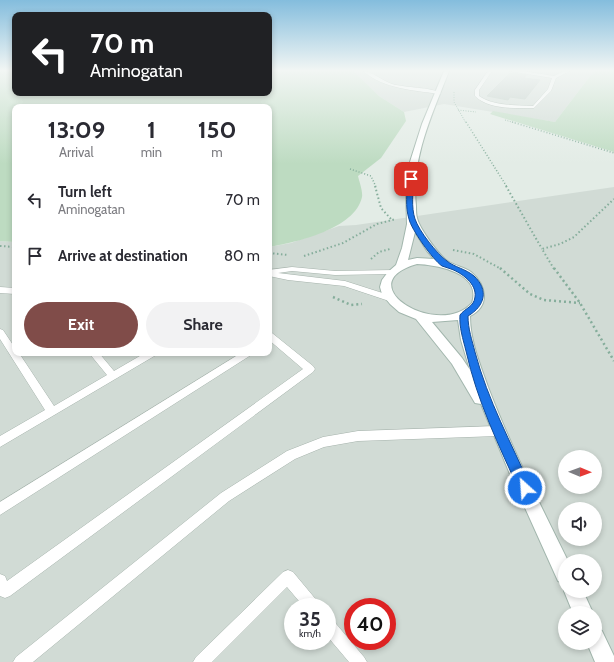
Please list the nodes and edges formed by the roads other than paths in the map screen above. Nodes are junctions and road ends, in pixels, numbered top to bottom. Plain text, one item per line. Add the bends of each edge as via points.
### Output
1 (436, 102) edge
2 (488, 102) edge
3 (539, 102) edge
4 (412, 219) junction
5 (445, 264) junction
6 (401, 266) junction
7 (272, 272) edge
8 (391, 272) junction
9 (272, 274) edge
10 (0, 290) edge
11 (12, 291) edge
12 (392, 299) junction
13 (464, 315) junction
14 (420, 316) junction
15 (0, 332) edge
16 (272, 340) edge
17 (12, 350) edge
18 (16, 356) edge
19 (96, 356) edge
20 (149, 356) edge
21 (243, 356) edge
22 (113, 376) junction
23 (52, 412) junction
24 (495, 424) junction
25 (0, 442) edge
26 (0, 509) edge
27 (558, 559) edge
28 (0, 581) edge
29 (306, 598) edge
30 (336, 635) edge
31 (600, 650) edge
32 (21, 662) edge
33 (200, 662) edge
34 (359, 662) edge
35 (606, 662) edge

1 - 4 street via 414,158 410,186
2 - 3 lane via 534,107
4 - 5 street via 430,249
4 - 6 street
5 - 6 street via 422,261
5 - 13 street via 471,278 479,291 477,304
6 - 8 street
7 - 8 lane via 292,269 335,273
8 - 12 street via 386,282
9 - 12 lane via 346,284
10 - 11 lane
12 - 14 street via 404,309
13 - 14 street via 443,319
13 - 24 street via 474,364
14 - 24 street via 457,361
15 - 17 lane
16 - 28 lane via 310,368 5,591
18 - 23 lane
19 - 22 lane
20 - 22 lane
21 - 26 lane
22 - 23 lane
23 - 25 lane
24 - 27 street
24 - 32 lane via 358,436 323,442 291,455 225,497
29 - 33 lane via 288,577
30 - 34 lane
31 - 35 street

